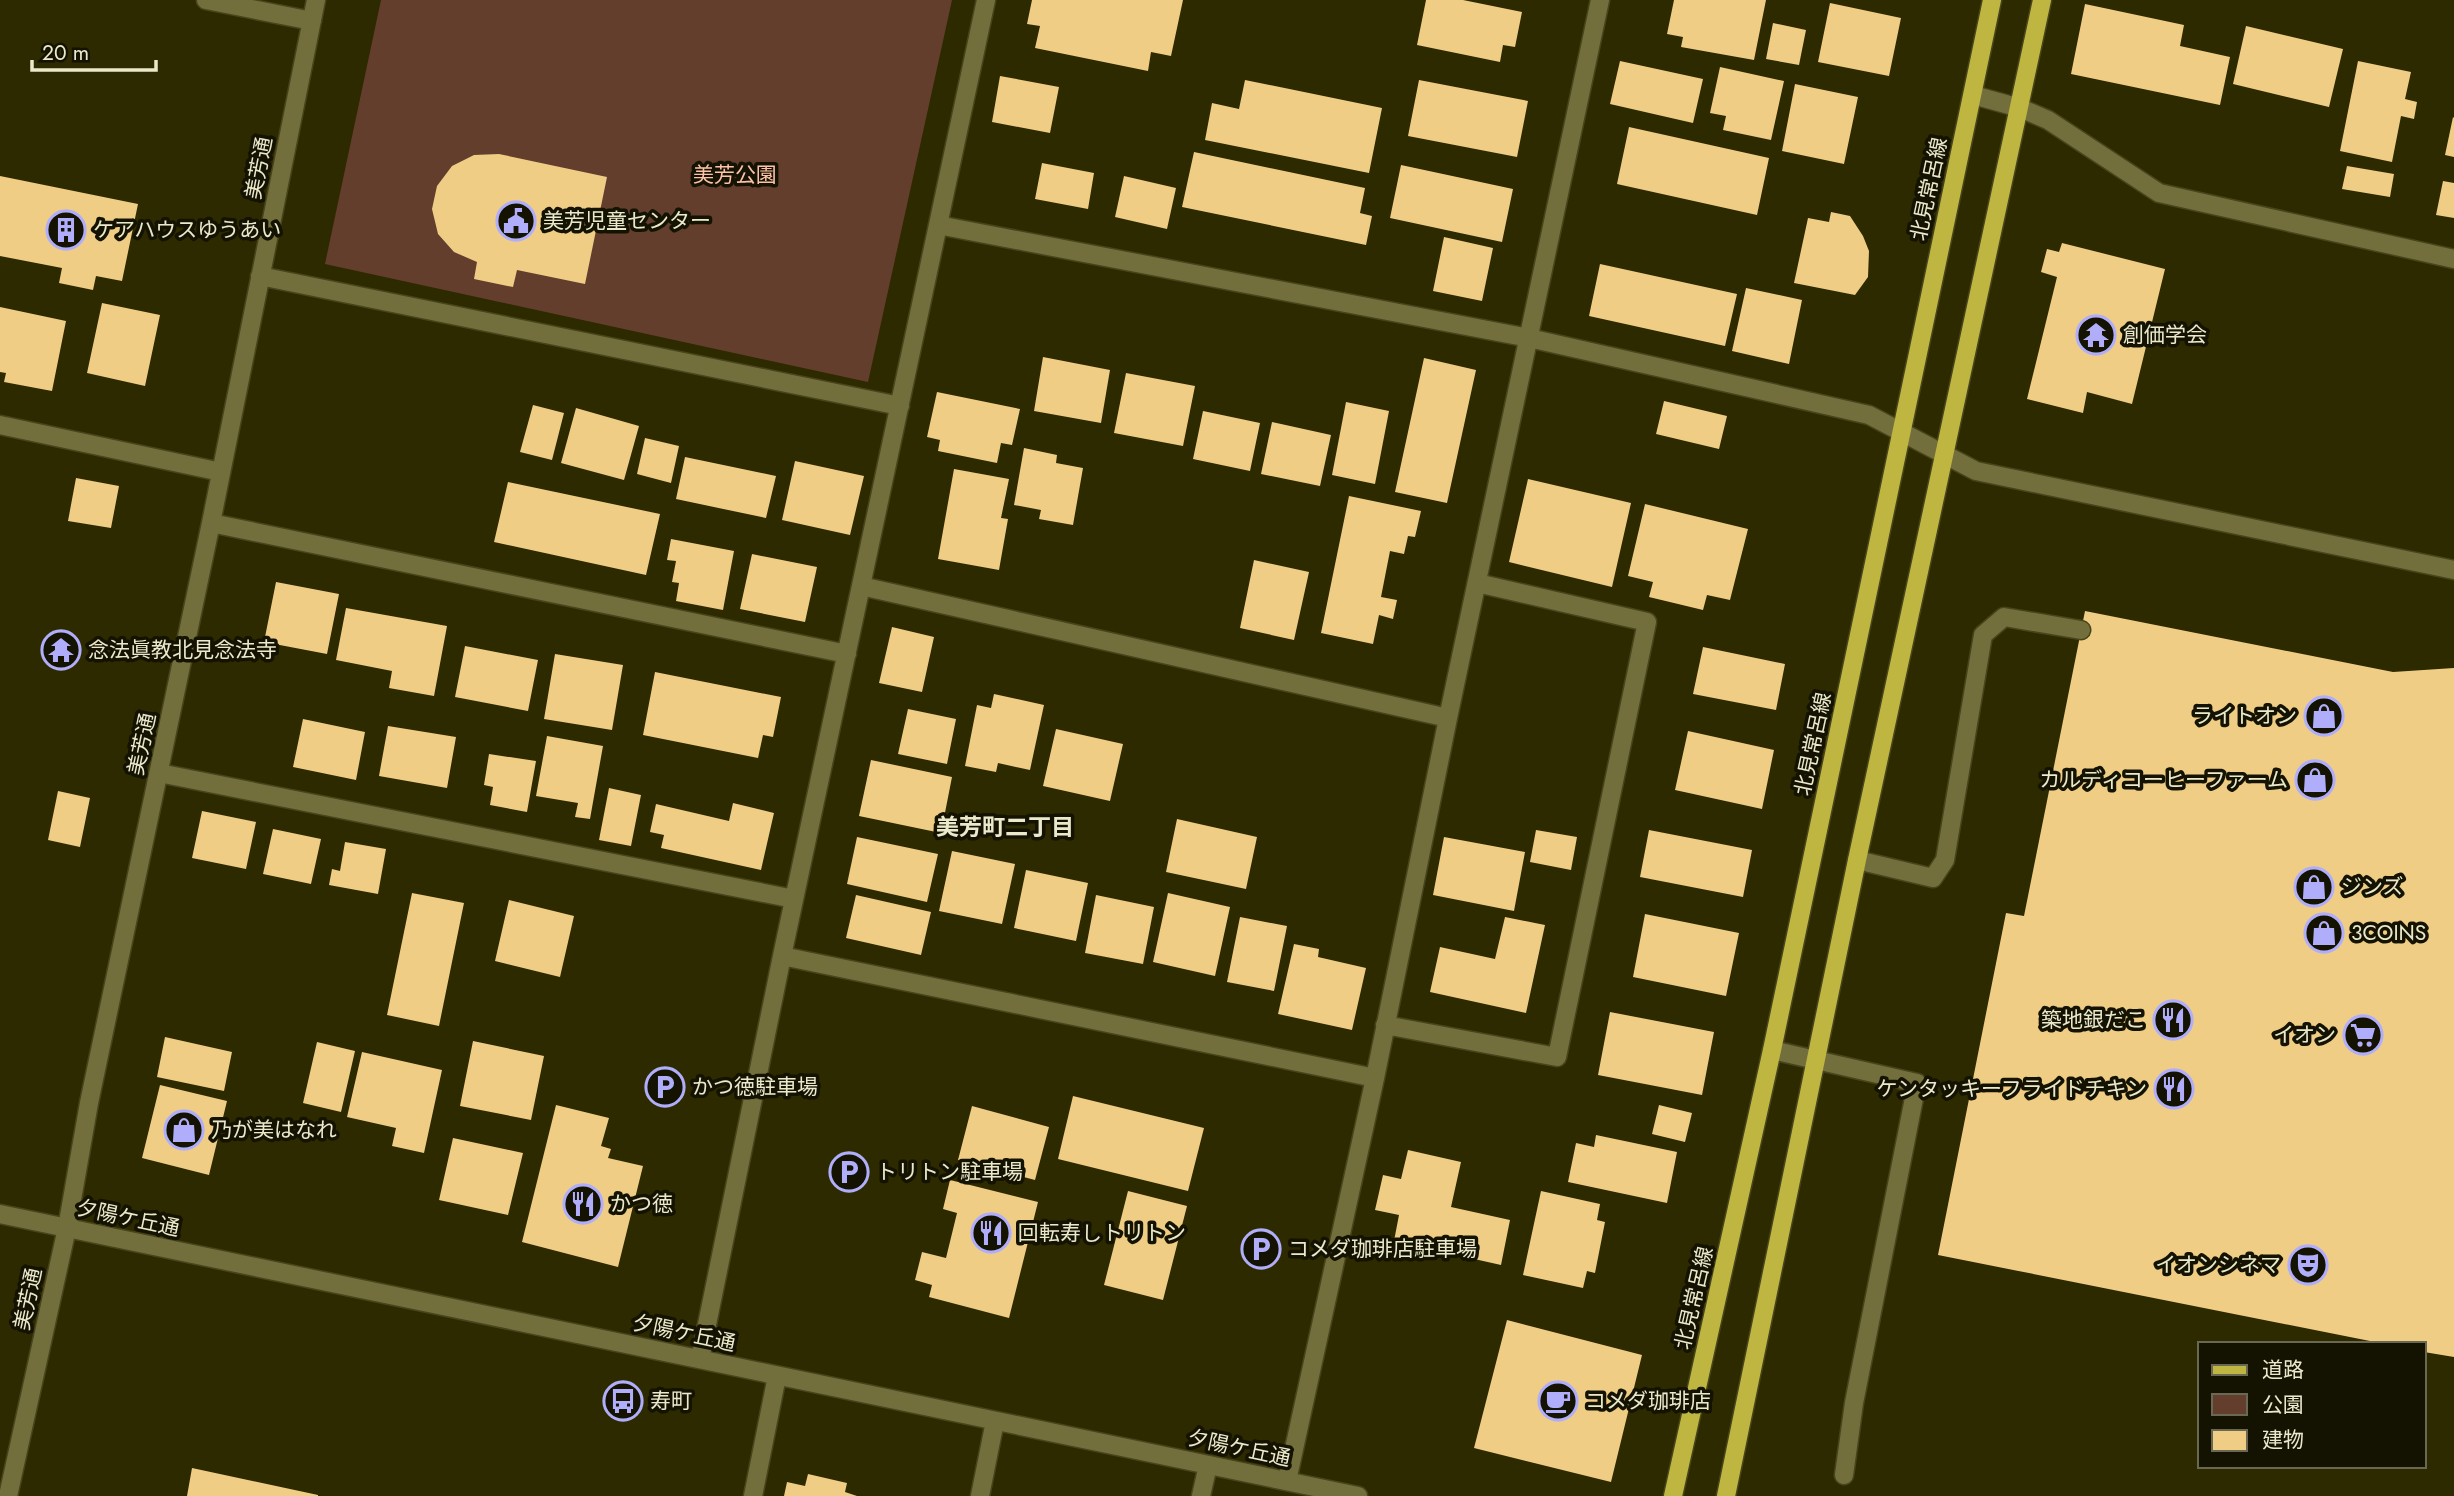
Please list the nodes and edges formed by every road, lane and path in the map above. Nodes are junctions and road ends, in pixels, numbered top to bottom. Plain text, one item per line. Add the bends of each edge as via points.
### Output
1 (206, 0) edge
2 (316, 0) edge
3 (986, 0) edge
4 (1600, 0) edge
5 (1992, 0) edge
6 (2042, 0) edge
7 (312, 22) junction
8 (1973, 95) junction
9 (2020, 108) junction
10 (939, 225) junction
11 (2454, 259) edge
12 (260, 276) junction
13 (1529, 338) junction
14 (900, 406) junction
15 (0, 425) edge
16 (1901, 433) junction
17 (1945, 456) junction
18 (221, 472) junction
19 (211, 523) junction
20 (2454, 570) edge
21 (1477, 583) junction
22 (861, 586) junction
23 (2081, 630) dead end
24 (847, 654) junction
25 (1448, 718) junction
26 (159, 773) junction
27 (1857, 860) junction
28 (794, 900) junction
29 (782, 956) junction
30 (1385, 1025) junction
31 (1772, 1050) junction
32 (1816, 1059) junction
33 (1375, 1079) junction
34 (0, 1214) edge
35 (67, 1228) junction
36 (700, 1359) junction
37 (777, 1377) junction
38 (995, 1421) junction
39 (1208, 1465) junction
40 (1844, 1475) dead end
41 (1287, 1481) junction
42 (8, 1496) edge
43 (753, 1496) edge
44 (980, 1496) edge
45 (1201, 1496) edge
46 (1358, 1496) edge
47 (1673, 1496) edge
48 (1726, 1496) edge

1 - 7 street
2 - 7 street, 美芳通
3 - 10 street
4 - 13 street
5 - 8 main road, 北見常呂線
6 - 9 main road
7 - 12 street, 美芳通
8 - 9 street
8 - 16 main road, 北見常呂線
9 - 11 street via 2048,120 2159,193
9 - 17 main road
10 - 13 street
10 - 14 street
12 - 14 street
12 - 18 street, 美芳通
13 - 16 street via 1868,415
13 - 21 street
14 - 22 street
15 - 18 street
16 - 17 street
16 - 31 main road, 北見常呂線
17 - 20 street via 1976,471
17 - 27 main road
18 - 19 street, 美芳通
19 - 24 street
19 - 26 street, 美芳通
21 - 25 street
21 - 30 street via 1647,622 1557,1057
22 - 24 street
22 - 25 street
23 - 27 street via 2004,617 1983,635 1945,860 1933,878
24 - 28 street
25 - 30 street
26 - 28 street
26 - 35 street, 美芳通
27 - 32 main road
28 - 29 street
29 - 33 street
29 - 36 street
30 - 33 street
31 - 32 street
31 - 47 main road, 北見常呂線
32 - 40 street via 1917,1083
32 - 48 main road
33 - 41 street
34 - 35 street, 夕陽ケ丘通
35 - 36 street, 夕陽ケ丘通
35 - 42 street, 美芳通
36 - 37 street, 夕陽ケ丘通
37 - 38 street, 夕陽ケ丘通
37 - 43 street
38 - 39 street, 夕陽ケ丘通
38 - 44 street
39 - 41 street, 夕陽ケ丘通
39 - 45 street
41 - 46 street, 夕陽ケ丘通

